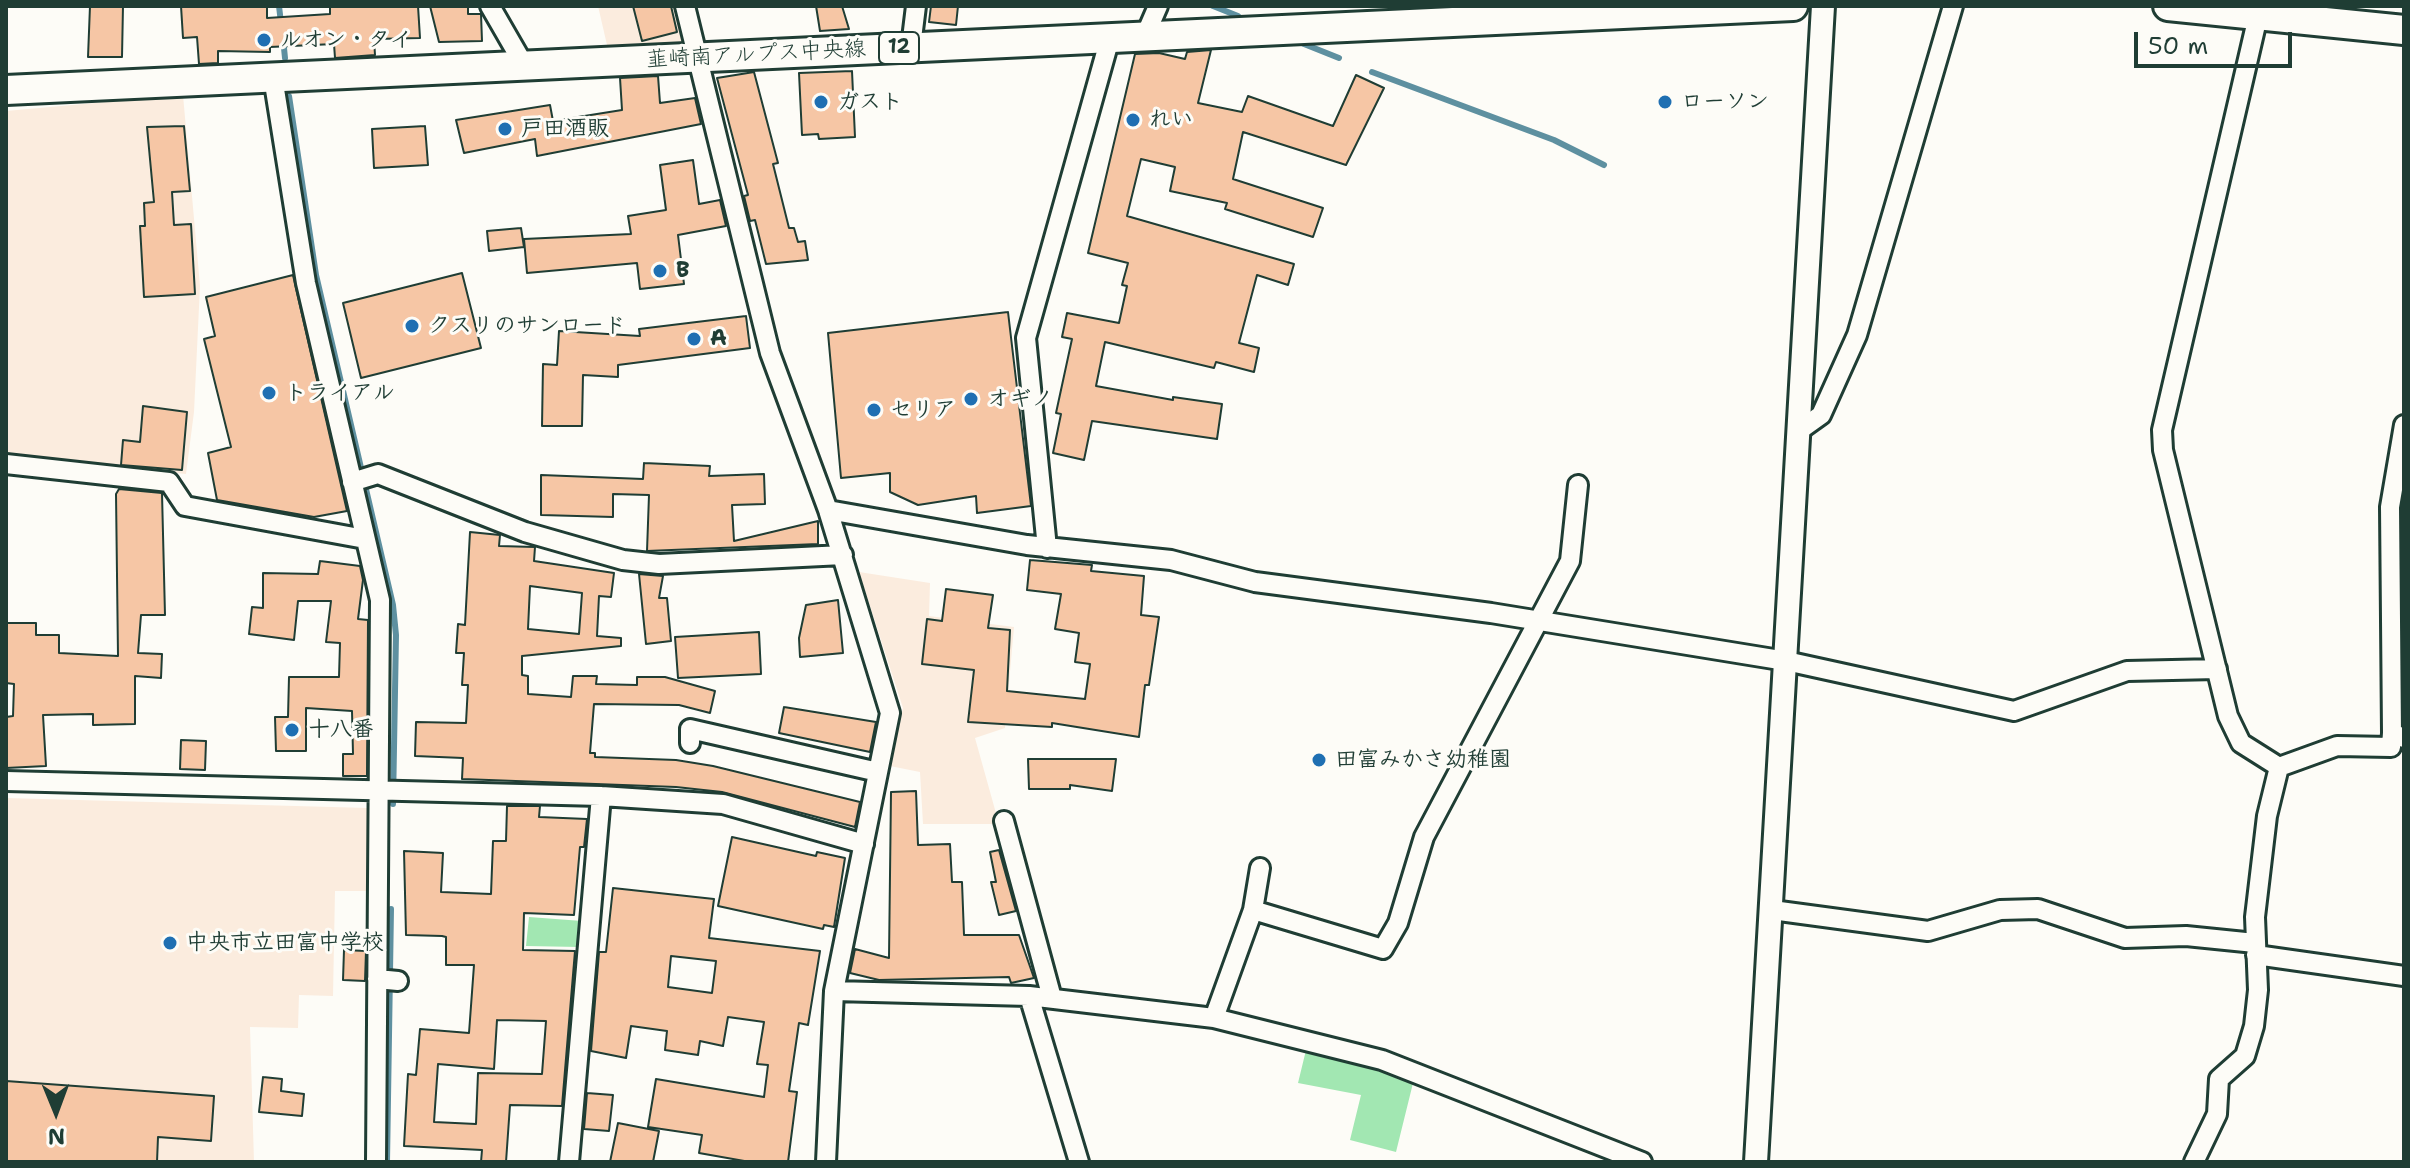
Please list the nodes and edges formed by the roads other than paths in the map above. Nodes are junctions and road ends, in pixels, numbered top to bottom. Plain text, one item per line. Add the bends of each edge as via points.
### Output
1 (490, 6) edge
2 (685, 6) edge
3 (916, 6) edge
4 (1158, 6) edge
5 (1793, 6) edge
6 (1823, 6) edge
7 (1953, 6) edge
8 (2168, 6) edge
9 (1661, 9) edge
10 (2259, 11) edge
11 (1411, 15) edge
12 (2404, 30) edge
13 (1145, 36) junction
14 (1110, 38) junction
15 (911, 47) junction
16 (698, 59) junction
17 (524, 65) junction
18 (273, 77) junction
19 (6, 90) edge
20 (2404, 425) edge
21 (1800, 430) junction
22 (6, 464) edge
23 (353, 482) junction
24 (1578, 485) dead end
25 (828, 510) junction
26 (365, 539) junction
27 (1047, 548) junction
28 (843, 555) junction
29 (1538, 621) junction
30 (1786, 661) junction
31 (2217, 669) junction
32 (2398, 736) edge
33 (690, 743) dead end
34 (2279, 767) junction
35 (878, 772) junction
36 (6, 781) edge
37 (388, 791) junction
38 (601, 796) junction
39 (1004, 821) dead end
40 (864, 844) junction
41 (1260, 868) dead end
42 (1253, 910) junction
43 (1772, 910) junction
44 (2255, 949) junction
45 (2404, 976) edge
46 (834, 991) junction
47 (1029, 996) junction
48 (1052, 998) junction
49 (1214, 1018) junction
50 (376, 1162) edge
51 (569, 1162) edge
52 (826, 1162) edge
53 (1079, 1162) edge
54 (1642, 1162) edge
55 (1756, 1162) edge
56 (2194, 1162) edge

1 - 17 street
2 - 16 street
3 - 15 street
4 - 13 street
5 - 9 main road, 韮崎南アルプス中央線 / 12
6 - 21 street
7 - 21 street via 1857,335 1821,415
8 - 10 main road
9 - 11 main road, 韮崎南アルプス中央線 / 12
10 - 12 main road
10 - 31 street via 2162,430
11 - 13 main road, 韮崎南アルプス中央線 / 12
13 - 14 main road, 韮崎南アルプス中央線 / 12
14 - 15 main road, 韮崎南アルプス中央線 / 12
14 - 27 street via 1026,338
15 - 16 main road, 韮崎南アルプス中央線 / 12
16 - 17 main road, 韮崎南アルプス中央線 / 12
16 - 25 street via 770,353
17 - 18 main road, 韮崎南アルプス中央線 / 12
18 - 19 main road, 韮崎南アルプス中央線 / 12
18 - 23 street via 306,283
20 - 32 street via 2390,507
21 - 30 street
22 - 26 street via 169,482 185,506
23 - 26 street
23 - 28 street via 378,474 525,532 623,560 659,564
24 - 29 street via 1570,561
25 - 27 street
25 - 28 street
26 - 37 street via 380,600
27 - 29 street via 1171,560 1255,582
28 - 35 street via 890,713
29 - 30 street
29 - 42 street via 1424,837 1398,923 1383,949
30 - 31 street via 2014,711 2127,671
30 - 43 street
31 - 34 street via 2228,716 2241,743
32 - 34 street via 2391,747 2337,746
33 - 35 street via 690,729
34 - 44 street via 2267,816
35 - 40 street
36 - 37 street
37 - 38 street
37 - 50 street via 386,980
38 - 40 street via 723,804
38 - 51 street
39 - 48 street
40 - 46 street
41 - 42 street
42 - 49 street
43 - 44 street via 1928,931 2000,910 2038,909 2125,938 2186,936
43 - 55 street
44 - 45 street
44 - 56 street via 2254,1026 2245,1056 2219,1079 2217,1114
46 - 47 street
46 - 52 street
47 - 48 street
47 - 53 street
48 - 49 street
49 - 54 street via 1382,1060

